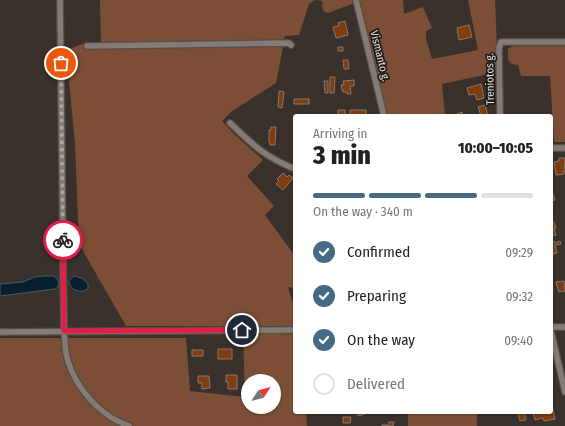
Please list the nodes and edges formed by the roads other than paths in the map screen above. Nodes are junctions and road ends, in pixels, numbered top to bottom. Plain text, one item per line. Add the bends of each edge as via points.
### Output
1 (60, 0) edge
2 (356, 0) edge
3 (565, 42) edge
4 (291, 45) dead end
5 (87, 46) dead end
6 (384, 114) edge
7 (500, 114) edge
8 (230, 123) dead end
9 (553, 148) edge
10 (565, 148) edge
11 (293, 168) edge
12 (553, 327) edge
13 (565, 327) edge
14 (293, 330) edge
15 (64, 331) junction
16 (0, 332) edge
17 (553, 340) edge
18 (565, 392) edge
19 (129, 426) edge

1 - 15 street
2 - 6 street, Vismanto g.
3 - 7 street, Treniotos g. via 501,42
4 - 5 street via 289,43
8 - 11 street via 256,148
9 - 10 street
12 - 13 street
14 - 15 street
15 - 16 street
15 - 19 street via 66,354 80,387 112,418
17 - 18 street

